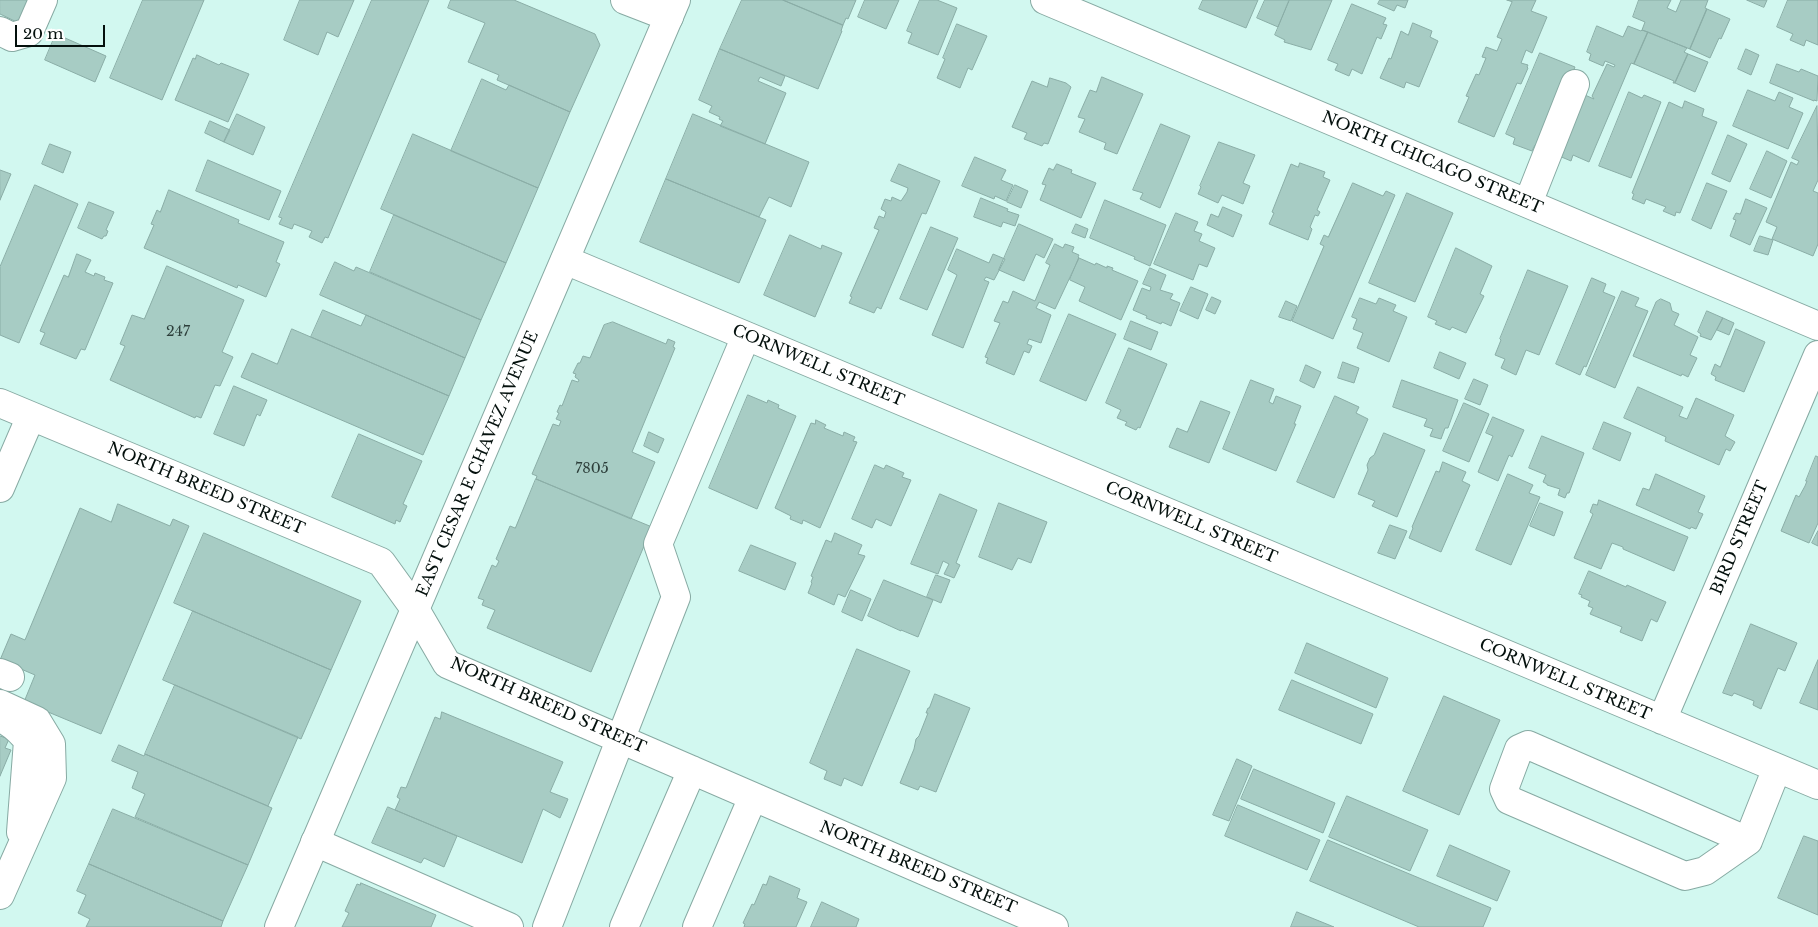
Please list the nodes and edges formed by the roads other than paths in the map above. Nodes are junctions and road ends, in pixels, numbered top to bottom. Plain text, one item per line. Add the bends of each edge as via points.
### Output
1 (42, 0) edge
2 (625, 0) edge
3 (1045, 0) edge
4 (672, 9) edge
5 (0, 31) edge
6 (1575, 84) dead end
7 (1528, 203) junction
8 (565, 260) junction
9 (1818, 326) edge
10 (746, 336) junction
11 (1818, 355) edge
12 (0, 403) edge
13 (31, 416) junction
14 (0, 488) edge
15 (415, 609) junction
16 (0, 704) edge
17 (0, 718) edge
18 (1662, 720) junction
19 (620, 739) junction
20 (1777, 768) junction
21 (692, 770) junction
22 (1818, 785) edge
23 (753, 797) junction
24 (1748, 841) junction
25 (315, 842) junction
26 (20, 851) junction
27 (0, 895) edge
28 (279, 927) edge
29 (509, 927) edge
30 (547, 927) edge
31 (624, 927) edge
32 (696, 927) edge
33 (1054, 927) edge

1 - 5 street via 29,32 12,36
2 - 4 street
3 - 7 street, NORTH CHICAGO STREET
4 - 8 street, EAST CESAR E CHAVEZ AVENUE
6 - 7 street
7 - 9 street, NORTH CHICAGO STREET
8 - 10 street, CORNWELL STREET
8 - 15 street, EAST CESAR E CHAVEZ AVENUE
10 - 18 street, CORNWELL STREET
10 - 19 street via 658,544 676,597
11 - 18 street, BIRD STREET
12 - 13 street, NORTH BREED STREET
13 - 14 street
13 - 15 street, NORTH BREED STREET via 381,562
15 - 19 street, NORTH BREED STREET via 447,664
15 - 25 street, EAST CESAR E CHAVEZ AVENUE
16 - 26 street via 37,721 51,744 52,778
17 - 26 street via 20,730 28,741
18 - 20 street, CORNWELL STREET
19 - 21 street, NORTH BREED STREET
19 - 30 street
20 - 22 street, CORNWELL STREET
20 - 24 street
21 - 23 street, NORTH BREED STREET
21 - 31 street
23 - 32 street
23 - 33 street, NORTH BREED STREET
24 - 24 street via 1528,745 1519,750 1504,789 1509,800 1685,876 1705,871
25 - 28 street, EAST CESAR E CHAVEZ AVENUE
25 - 29 street
26 - 27 street

